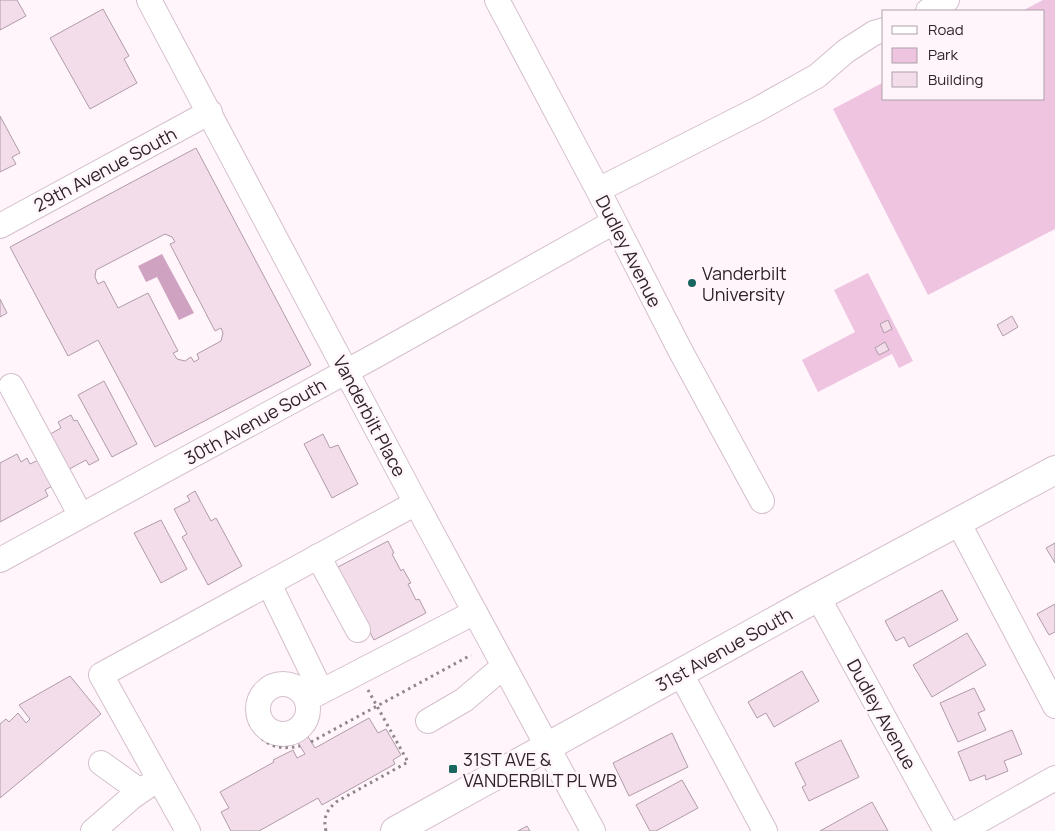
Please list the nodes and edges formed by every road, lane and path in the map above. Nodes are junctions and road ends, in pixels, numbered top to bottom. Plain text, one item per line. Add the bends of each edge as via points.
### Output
1 (150, 0) edge
2 (497, 0) edge
3 (948, 0) edge
4 (930, 10) edge
5 (882, 31) edge
6 (210, 112) junction
7 (598, 190) junction
8 (614, 222) junction
9 (0, 226) edge
10 (347, 372) junction
11 (11, 386) dead end
12 (1055, 470) edge
13 (762, 501) dead end
14 (416, 503) junction
15 (81, 516) junction
16 (958, 522) junction
17 (1, 556) edge
18 (318, 556) junction
19 (268, 584) junction
20 (818, 598) junction
21 (475, 612) junction
22 (358, 630) dead end
23 (471, 655) dead end
24 (504, 666) junction
25 (358, 672) junction
26 (681, 674) junction
27 (314, 695) junction
28 (377, 706) junction
29 (1055, 706) edge
30 (255, 721) junction
31 (428, 721) dead end
32 (311, 742) dead end
33 (300, 746) dead end
34 (547, 746) junction
35 (101, 763) dead end
36 (1055, 778) edge
37 (149, 785) junction
38 (93, 831) edge
39 (188, 831) edge
40 (326, 831) edge
41 (395, 831) edge
42 (593, 831) edge
43 (765, 831) edge
44 (946, 831) edge
45 (961, 831) edge

1 - 6 street, Vanderbilt Place
2 - 7 street, Dudley Avenue
3 - 4 street
5 - 7 street via 846,52 817,76
6 - 9 street, 29th Avenue South
6 - 10 street, Vanderbilt Place
7 - 8 street, Dudley Avenue
8 - 10 street, 30th Avenue South
8 - 13 street, Dudley Avenue
10 - 14 street, Vanderbilt Place
10 - 15 street, 30th Avenue South
11 - 15 street
12 - 16 main road, 31st Avenue South
14 - 18 street
14 - 21 street, Vanderbilt Place
15 - 17 street, 30th Avenue South
16 - 20 main road, 31st Avenue South
16 - 29 street
18 - 19 street
18 - 22 street
19 - 27 street
19 - 37 street via 101,675
20 - 26 main road, 31st Avenue South
20 - 44 street, Dudley Avenue
21 - 24 street, Vanderbilt Place
21 - 25 street
23 - 28 path
24 - 31 street via 464,700
24 - 34 street, Vanderbilt Place
25 - 27 street
25 - 28 path
26 - 34 main road, 31st Avenue South
26 - 43 street
27 - 30 street via 304,694 295,686 274,685 260,699
27 - 30 street via 302,727 292,733 275,733
28 - 32 path
28 - 40 path via 408,762 336,802 325,816
30 - 33 path via 257,735 268,744 284,748
34 - 41 main road, 31st Avenue South
34 - 42 street, Vanderbilt Place
35 - 37 street
36 - 45 street
37 - 38 street
37 - 39 street

